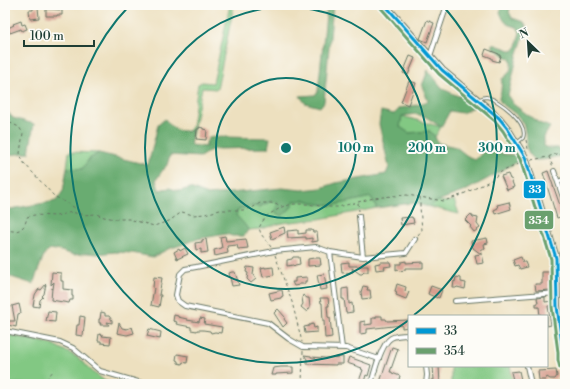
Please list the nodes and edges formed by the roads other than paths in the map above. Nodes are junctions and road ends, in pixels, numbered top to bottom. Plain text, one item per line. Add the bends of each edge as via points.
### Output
1 (385, 5) edge
2 (447, 5) edge
3 (429, 56) junction
4 (478, 100) junction
5 (516, 143) junction
6 (554, 171) road end
7 (565, 179) edge
8 (558, 182) junction
9 (565, 203) edge
10 (360, 216) road end
11 (415, 239) road end
12 (330, 252) junction
13 (363, 257) junction
14 (557, 293) junction
15 (455, 301) dead end
16 (5, 331) edge
17 (408, 335) edge
18 (564, 346) edge
19 (342, 348) junction
20 (564, 358) edge
21 (379, 359) junction
22 (426, 367) edge
23 (527, 367) edge
24 (565, 367) edge
25 (145, 384) edge
26 (371, 384) edge
27 (426, 384) edge
28 (530, 384) edge

1 - 3 main road
2 - 3 street
3 - 4 main road
4 - 5 main road via 507,128
4 - 5 lane via 485,97 511,111 524,132 523,138
5 - 14 main road via 527,161 555,253
6 - 8 street
7 - 8 street
8 - 9 street
10 - 13 street
11 - 13 street via 406,253
12 - 13 street
12 - 19 street
12 - 19 street via 316,247 274,251 185,269 180,274 176,295 178,301 185,306 268,323 303,348
14 - 15 street
14 - 18 main road
16 - 25 street via 60,342 73,348 100,371
17 - 21 street via 389,339
18 - 20 main road
19 - 21 street
20 - 24 main road
21 - 26 street
22 - 27 street
23 - 28 street

